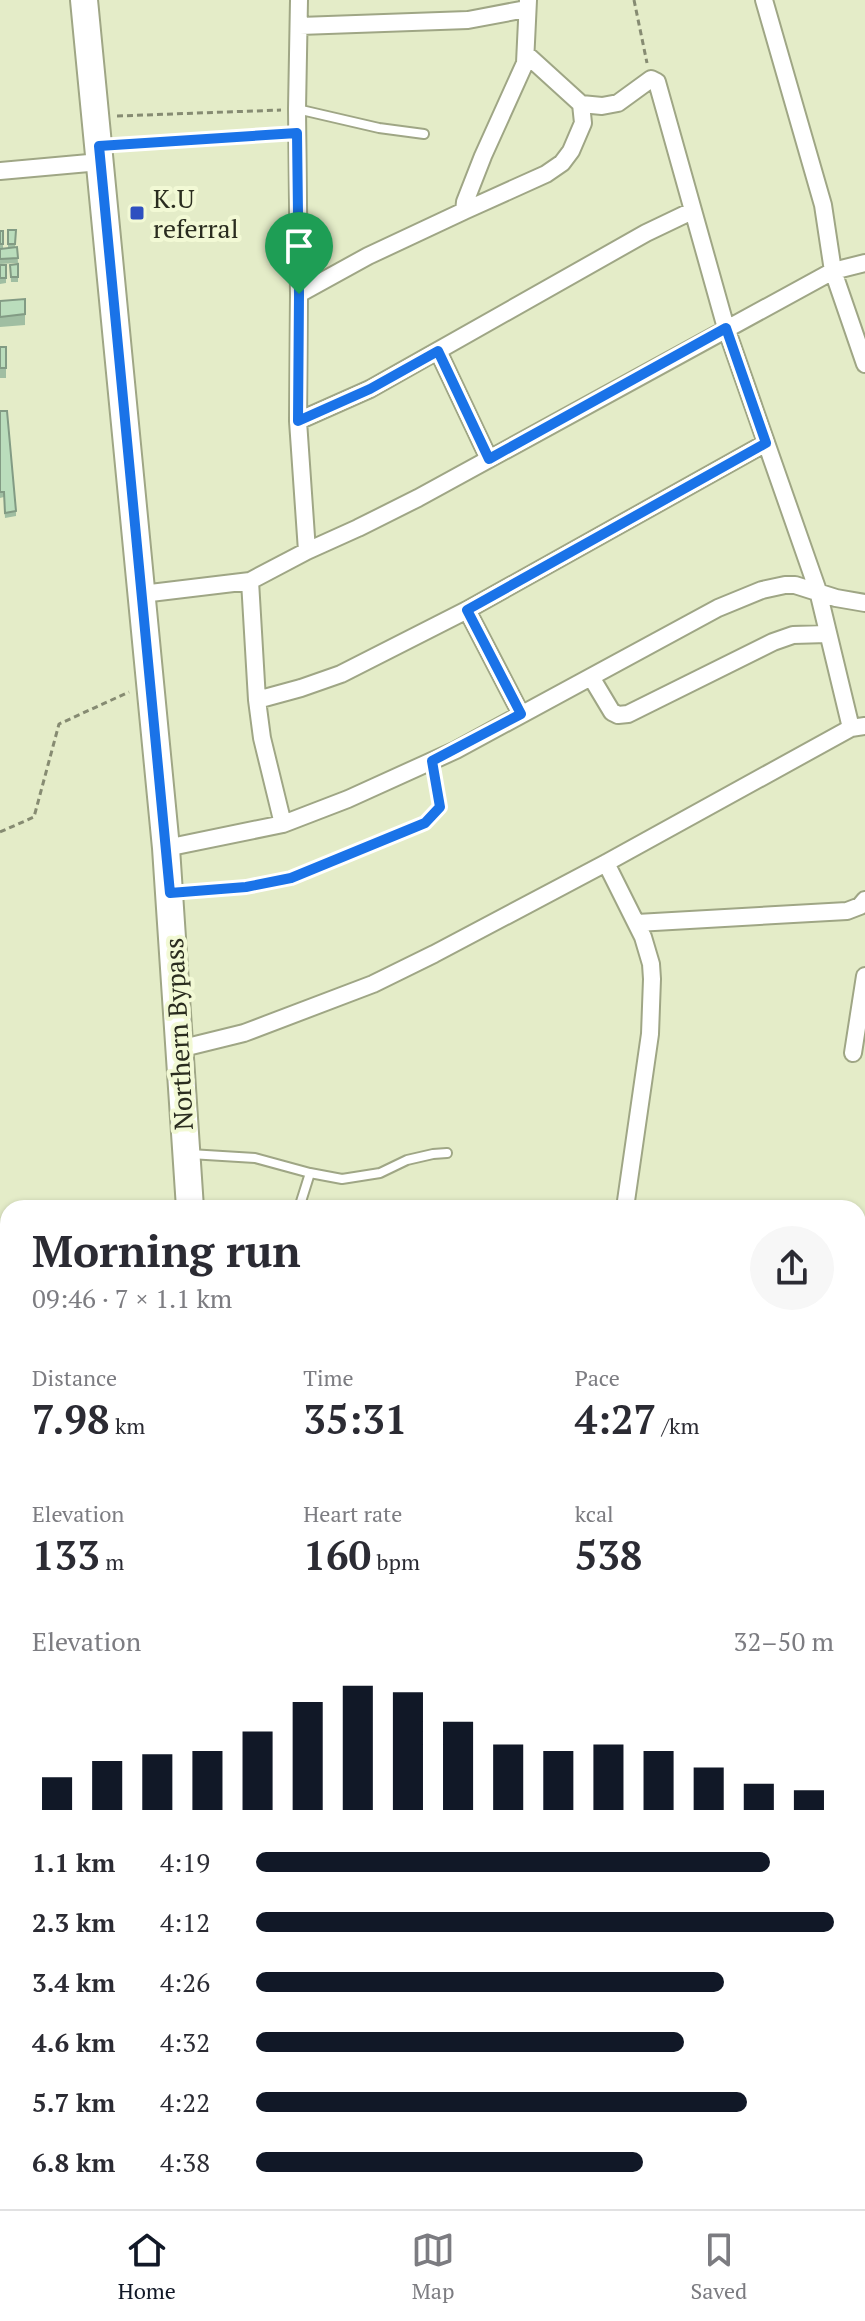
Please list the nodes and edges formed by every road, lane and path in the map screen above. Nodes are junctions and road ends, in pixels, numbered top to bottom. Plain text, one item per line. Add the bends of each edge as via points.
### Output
1 (84, 0) edge
2 (299, 0) edge
3 (634, 0) edge
4 (764, 0) edge
5 (527, 5) edge
6 (300, 26) junction
7 (526, 54) junction
8 (651, 79) junction
9 (581, 104) junction
10 (297, 109) junction
11 (97, 117) junction
12 (297, 133) junction
13 (424, 134) dead end
14 (99, 154) junction
15 (0, 171) edge
16 (464, 211) junction
17 (692, 211) junction
18 (865, 263) edge
19 (833, 271) junction
20 (299, 294) junction
21 (726, 328) junction
22 (438, 351) junction
23 (865, 364) edge
24 (298, 421) junction
25 (766, 443) junction
26 (489, 459) junction
27 (307, 551) junction
28 (250, 581) junction
29 (818, 591) junction
30 (142, 594) junction
31 (865, 603) edge
32 (467, 610) junction
33 (827, 634) junction
34 (591, 677) junction
35 (150, 682) junction
36 (257, 700) junction
37 (521, 714) junction
38 (858, 727) edge
39 (432, 761) junction
40 (283, 824) junction
41 (0, 832) edge
42 (166, 848) junction
43 (606, 863) junction
44 (170, 893) junction
45 (865, 900) edge
46 (637, 923) junction
47 (865, 976) edge
48 (179, 1049) junction
49 (853, 1053) dead end
50 (447, 1153) dead end
51 (185, 1154) junction
52 (310, 1173) junction
53 (189, 1200) edge
54 (302, 1200) edge
55 (626, 1200) edge

1 - 11 main road, Northern Bypass
2 - 6 street
3 - 8 path
4 - 19 street via 823,205
5 - 6 street via 468,20
5 - 7 street
6 - 10 street
7 - 9 street
7 - 16 street
8 - 9 street via 618,103
8 - 17 street via 657,82
9 - 16 street via 583,123 562,163
10 - 11 path
10 - 12 street
10 - 13 lane
11 - 14 main road, Northern Bypass
12 - 14 lane
12 - 20 street
14 - 15 street
14 - 30 main road, Northern Bypass
16 - 20 street
17 - 21 street
17 - 22 street
18 - 19 street
19 - 21 street
19 - 23 street
20 - 24 street
21 - 25 street
21 - 26 street
22 - 24 street
22 - 26 street
24 - 27 street
25 - 29 street
25 - 32 street
26 - 27 street
27 - 28 street
28 - 30 street
28 - 36 street
29 - 31 street
29 - 33 street
29 - 34 street via 795,585 762,590
30 - 35 main road, Northern Bypass
32 - 36 street via 341,674
32 - 37 street
33 - 34 street via 773,642 628,714 612,712
33 - 38 street
34 - 37 street
35 - 41 path via 59,724 34,817
35 - 42 main road, Northern Bypass
36 - 40 street
37 - 39 street
38 - 43 street
39 - 40 street
39 - 44 lane via 440,807 425,823 291,878
40 - 42 street
42 - 44 main road, Northern Bypass
43 - 46 street
43 - 48 street via 373,984 244,1033
44 - 48 main road, Northern Bypass
45 - 46 street via 847,911
46 - 55 street via 651,964 650,1034
47 - 49 street
48 - 51 main road, Northern Bypass
50 - 52 lane via 342,1179
51 - 52 lane via 255,1158
51 - 53 main road, Northern Bypass
52 - 54 lane

